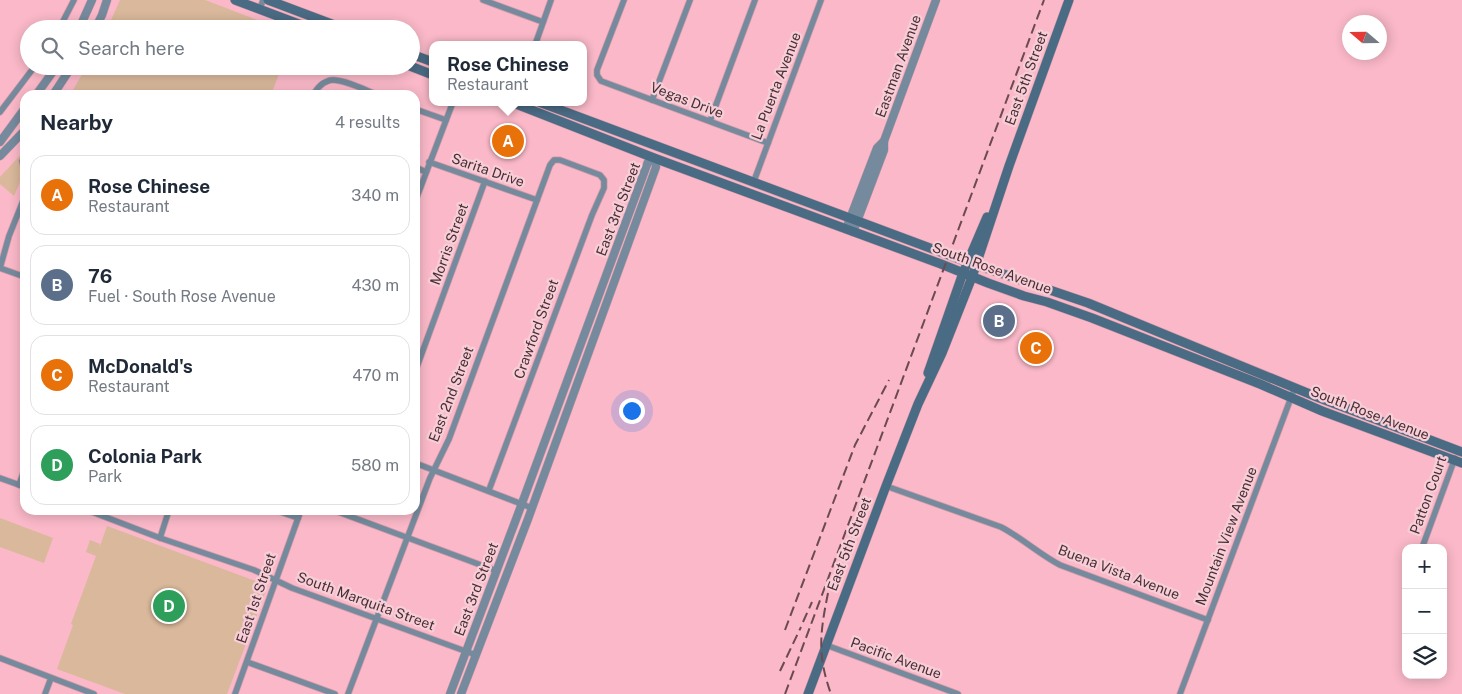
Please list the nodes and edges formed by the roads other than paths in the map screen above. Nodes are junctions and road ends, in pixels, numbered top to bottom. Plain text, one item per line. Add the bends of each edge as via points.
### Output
1 (74, 0) edge
2 (92, 0) edge
3 (107, 0) edge
4 (235, 0) edge
5 (268, 0) edge
6 (483, 0) edge
7 (551, 0) edge
8 (624, 0) edge
9 (690, 0) edge
10 (755, 0) edge
11 (822, 0) edge
12 (936, 0) edge
13 (1069, 0) edge
14 (261, 5) edge
15 (63, 20) edge
16 (83, 20) edge
17 (100, 20) edge
18 (293, 20) edge
19 (321, 20) edge
20 (543, 22) junction
21 (536, 41) edge
22 (28, 75) edge
23 (50, 75) edge
24 (66, 75) edge
25 (40, 90) edge
26 (55, 90) edge
27 (317, 90) edge
28 (365, 90) edge
29 (652, 100) junction
30 (451, 106) edge
31 (521, 106) edge
32 (549, 106) edge
33 (420, 111) edge
34 (532, 111) junction
35 (0, 112) edge
36 (20, 115) edge
37 (446, 120) junction
38 (585, 120) junction
39 (710, 122) junction
40 (20, 135) edge
41 (0, 142) edge
42 (768, 143) junction
43 (658, 147) junction
44 (0, 156) edge
45 (654, 158) junction
46 (429, 162) junction
47 (420, 169) edge
48 (426, 172) junction
49 (604, 178) joint
50 (485, 181) junction
51 (754, 182) junction
52 (420, 188) edge
53 (537, 200) junction
54 (20, 208) edge
55 (854, 219) junction
56 (850, 230) junction
57 (972, 264) junction
58 (0, 268) edge
59 (20, 275) edge
60 (968, 275) junction
61 (1092, 318) junction
62 (1161, 332) junction
63 (420, 358) edge
64 (1295, 387) junction
65 (1291, 396) junction
66 (1460, 451) edge
67 (1458, 462) edge
68 (420, 464) edge
69 (434, 470) junction
70 (0, 478) edge
71 (20, 485) edge
72 (886, 486) junction
73 (489, 490) junction
74 (522, 504) junction
75 (420, 505) edge
76 (532, 508) junction
77 (100, 515) edge
78 (167, 515) edge
79 (289, 515) edge
80 (299, 515) edge
81 (346, 515) edge
82 (416, 515) edge
83 (298, 518) junction
84 (160, 538) junction
85 (407, 538) junction
86 (1424, 544) edge
87 (497, 571) junction
88 (276, 580) junction
89 (487, 596) junction
90 (497, 600) junction
91 (376, 619) junction
92 (1208, 620) junction
93 (826, 645) junction
94 (466, 652) junction
95 (476, 655) junction
96 (0, 658) edge
97 (247, 662) junction
98 (51, 678) junction
99 (45, 694) edge
100 (94, 694) edge
101 (236, 694) edge
102 (335, 694) edge
103 (348, 694) edge
104 (450, 694) edge
105 (461, 694) edge
106 (808, 694) edge
107 (958, 694) edge
108 (1180, 694) edge

1 - 15 street
2 - 16 street
3 - 17 street
4 - 14 main road
5 - 19 main road
6 - 20 street
7 - 20 street
8 - 29 street, Vegas Drive via 597,75 606,84
9 - 29 street
10 - 39 street
11 - 42 street, La Puerta Avenue
12 - 55 street, Eastman Avenue via 884,141 884,150
13 - 57 main road, East 5th Street
14 - 18 main road
20 - 21 street
22 - 35 street
23 - 25 street
24 - 26 street
27 - 28 street via 322,84 335,79
29 - 39 street, Vegas Drive
30 - 37 street
31 - 34 main road, South Rose Avenue
32 - 38 main road, South Rose Avenue
33 - 37 street
34 - 38 main road via 539,108 578,122
34 - 45 main road, South Rose Avenue
36 - 41 street
37 - 46 street
38 - 43 main road, South Rose Avenue
39 - 42 street, Vegas Drive
40 - 44 street
42 - 51 street, La Puerta Avenue
43 - 45 street
43 - 51 main road, South Rose Avenue
45 - 56 main road, South Rose Avenue
45 - 74 street, East 3rd Street via 648,162
45 - 76 street, East 3rd Street via 656,166
46 - 48 street
46 - 50 street, Sarita Drive
47 - 48 street
48 - 52 street
49 - 53 street, East 2nd Street via 565,161 554,160
49 - 73 street, Crawford Street via 604,188
50 - 53 street, Sarita Drive
50 - 63 street, Morris Street
51 - 55 main road, South Rose Avenue
53 - 69 street, East 2nd Street via 449,439
54 - 58 street
55 - 56 street, Eastman Avenue
55 - 57 main road, South Rose Avenue
56 - 60 main road, South Rose Avenue
57 - 60 main road, East 5th Street
57 - 62 main road, South Rose Avenue via 1074,298
58 - 59 street
60 - 61 main road, South Rose Avenue
60 - 72 main road, East 5th Street via 942,354 918,404
61 - 62 main road via 1099,316 1139,331
61 - 65 main road, South Rose Avenue
62 - 64 main road, South Rose Avenue
64 - 65 street, Mountain View Avenue
64 - 66 main road, South Rose Avenue
65 - 67 main road, South Rose Avenue
65 - 92 street, Mountain View Avenue
66 - 67 street, Patton Court
67 - 86 street, Patton Court
68 - 69 street
69 - 73 street
69 - 75 street, East 2nd Street
70 - 71 street
72 - 92 street, Buena Vista Avenue via 1001,526 1060,565
72 - 93 main road, East 5th Street
73 - 74 street
74 - 76 street
74 - 87 street, East 3rd Street
76 - 90 street, East 3rd Street
77 - 84 street, South Marquita Street
78 - 84 street
79 - 83 street
80 - 83 street, East 1st Street
81 - 85 street
82 - 85 street, East 2nd Street
83 - 88 street, East 1st Street
84 - 88 street, South Marquita Street
85 - 87 street
85 - 91 street, East 2nd Street
87 - 89 street, East 3rd Street
88 - 91 street, South Marquita Street
88 - 97 street, East 1st Street
89 - 90 street
89 - 94 street, East 3rd Street
90 - 95 street, East 3rd Street
91 - 94 street, South Marquita Street
91 - 103 street, East 2nd Street
92 - 108 street, Mountain View Avenue
93 - 106 main road, East 5th Street
93 - 107 street, Pacific Avenue
94 - 95 street, South Marquita Street
94 - 104 street, East 3rd Street
95 - 105 street, East 3rd Street
96 - 98 street
97 - 101 street, East 1st Street
97 - 102 street
98 - 99 street
98 - 100 street

